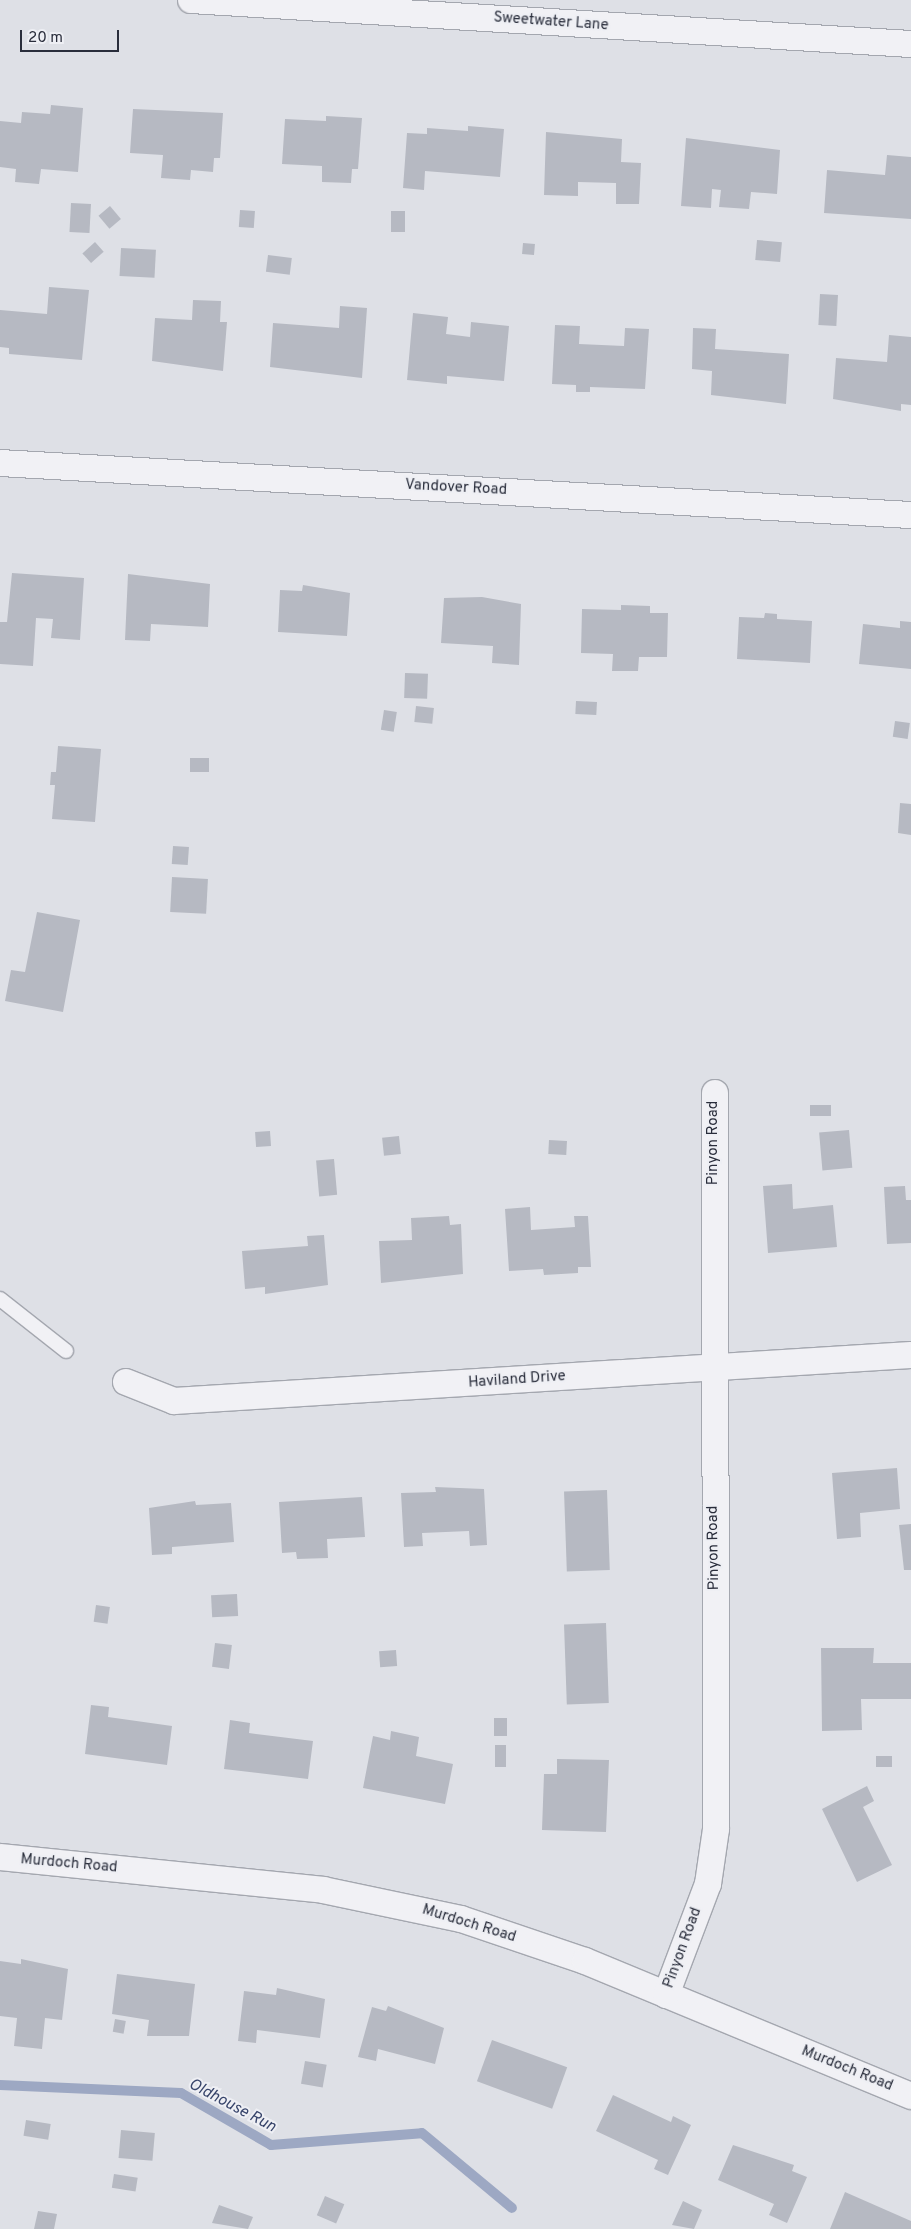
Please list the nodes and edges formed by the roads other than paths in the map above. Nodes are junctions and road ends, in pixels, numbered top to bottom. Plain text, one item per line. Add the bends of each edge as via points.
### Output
1 (191, 0) edge
2 (911, 44) edge
3 (0, 463) edge
4 (911, 515) edge
5 (714, 1093) dead end
6 (0, 1299) edge
7 (66, 1351) dead end
8 (911, 1355) edge
9 (714, 1368) junction
10 (126, 1382) dead end
11 (0, 1857) edge
12 (666, 1995) junction
13 (911, 2096) edge

1 - 2 street, Sweetwater Lane
3 - 4 street, Vandover Road
5 - 9 street, Pinyon Road
6 - 7 lane
8 - 9 street, Haviland Drive
9 - 10 street, Haviland Drive via 174,1401
9 - 12 street, Pinyon Road via 715,1853 708,1884
11 - 12 street, Murdoch Road via 385,1901 462,1919
12 - 13 street, Murdoch Road

